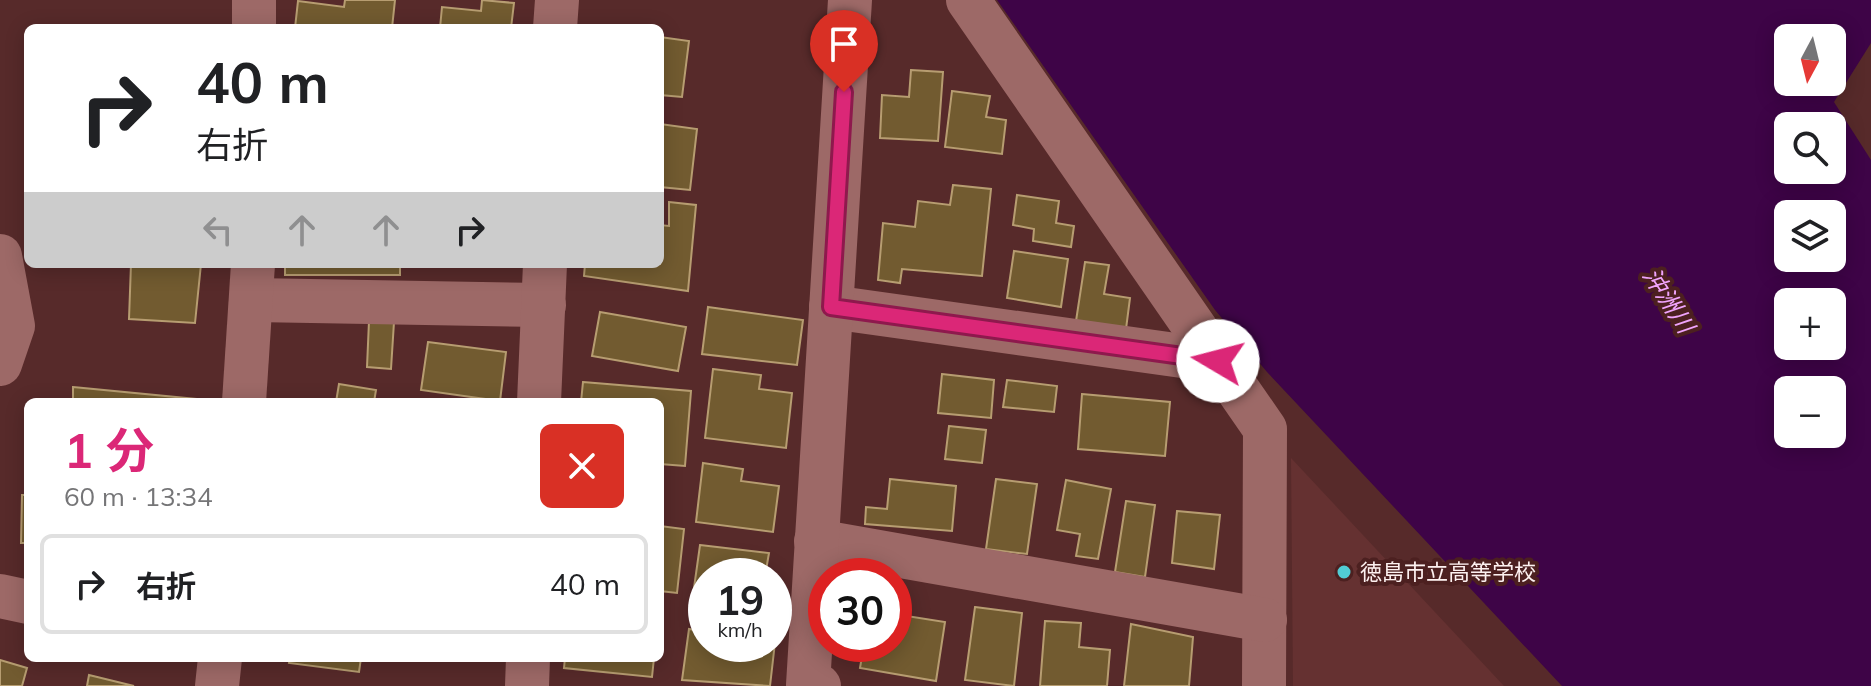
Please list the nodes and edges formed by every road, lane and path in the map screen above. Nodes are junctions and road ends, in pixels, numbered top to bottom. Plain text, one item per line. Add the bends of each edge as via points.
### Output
1 (254, 0) edge
2 (557, 0) edge
3 (850, 0) edge
4 (968, 0) edge
5 (254, 24) edge
6 (555, 24) edge
7 (0, 256) edge
8 (253, 282) edge
9 (544, 284) edge
10 (831, 307) junction
11 (1, 359) edge
12 (1218, 361) junction
13 (244, 398) edge
14 (539, 398) edge
15 (816, 541) junction
16 (0, 596) edge
17 (24, 601) edge
18 (1265, 620) junction
19 (220, 662) edge
20 (528, 662) edge
21 (217, 686) edge
22 (527, 686) edge
23 (819, 686) edge
24 (1264, 686) edge

1 - 5 street
2 - 6 street
3 - 10 street
4 - 12 street
7 - 11 street via 13,326
8 - 9 street
8 - 13 street
9 - 14 street
10 - 12 street
10 - 15 street
12 - 18 street via 1265,429
15 - 18 street
15 - 23 street via 808,685
16 - 17 street
18 - 24 street
19 - 21 street
20 - 22 street

